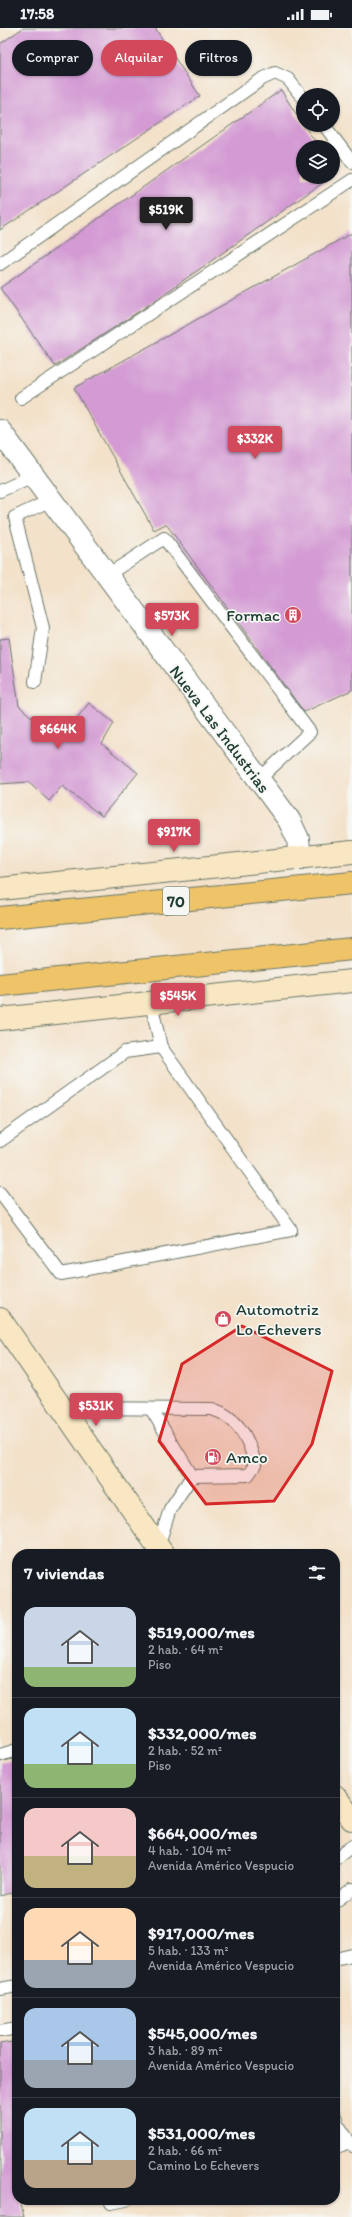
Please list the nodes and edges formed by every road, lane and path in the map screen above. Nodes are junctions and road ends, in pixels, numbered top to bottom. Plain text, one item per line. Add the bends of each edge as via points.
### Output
1 (296, 89) edge
2 (329, 132) edge
3 (352, 162) edge
4 (352, 180) edge
5 (0, 264) edge
6 (21, 398) dead end
7 (0, 431) edge
8 (33, 476) junction
9 (0, 491) edge
10 (51, 500) junction
11 (106, 576) junction
12 (35, 682) dead end
13 (258, 780) junction
14 (352, 852) edge
15 (300, 858) junction
16 (352, 883) edge
17 (0, 889) edge
18 (0, 918) edge
19 (352, 949) edge
20 (352, 981) edge
21 (0, 985) edge
22 (151, 1003) junction
23 (0, 1019) edge
24 (161, 1046) junction
25 (0, 1141) edge
26 (0, 1193) edge
27 (0, 1318) edge
28 (62, 1408) junction
29 (151, 1409) junction
30 (192, 1476) junction
31 (160, 1549) edge
32 (161, 1549) edge
33 (12, 1751) edge
34 (0, 1755) edge
35 (340, 1803) edge
36 (352, 1819) edge
37 (352, 1846) edge
38 (340, 1855) edge
39 (352, 1889) edge
40 (340, 1898) edge
41 (352, 1955) edge
42 (340, 1958) edge
43 (12, 1987) edge
44 (0, 1990) edge
45 (12, 2029) edge
46 (0, 2031) edge
47 (340, 2128) edge
48 (351, 2144) edge
49 (340, 2147) edge

1 - 5 lane via 288,79 275,73 262,79
2 - 3 lane
4 - 6 lane
7 - 8 street, Nueva Las Industrias
8 - 9 lane
8 - 10 street, Nueva Las Industrias
10 - 11 street, Nueva Las Industrias
10 - 12 lane via 15,517 42,628
11 - 13 street, Nueva Las Industrias
11 - 13 lane via 164,538 310,732
13 - 15 street, Nueva Las Industrias via 294,829
14 - 15 main road
15 - 17 main road
16 - 18 highway, 70
19 - 21 highway
20 - 22 main road
22 - 23 main road
22 - 24 lane
24 - 25 lane via 125,1052
24 - 26 lane via 291,1230 61,1274
27 - 28 main road
28 - 29 lane
28 - 31 main road
29 - 30 lane
29 - 30 lane via 212,1409 224,1413 239,1427 251,1445 255,1465 248,1476
30 - 32 lane via 170,1509
33 - 34 lane
35 - 36 main road
37 - 38 lane
39 - 40 lane
41 - 42 lane
43 - 44 lane
45 - 46 lane
47 - 48 lane
48 - 49 lane

